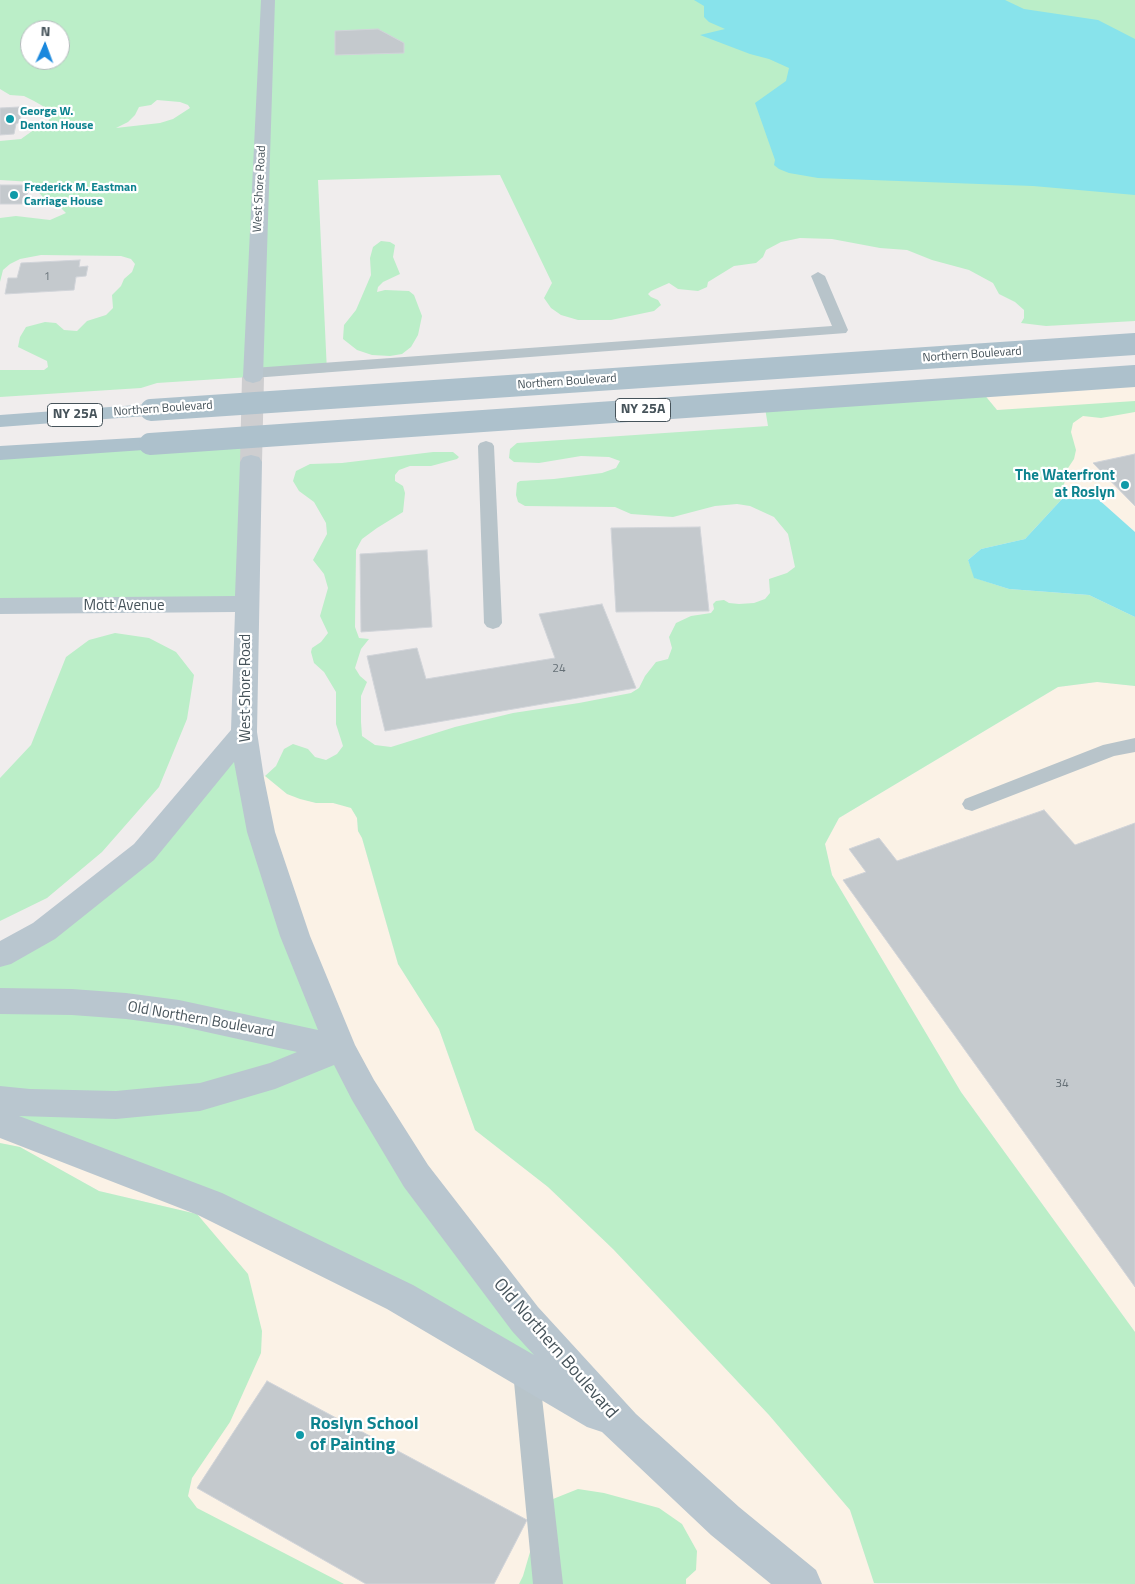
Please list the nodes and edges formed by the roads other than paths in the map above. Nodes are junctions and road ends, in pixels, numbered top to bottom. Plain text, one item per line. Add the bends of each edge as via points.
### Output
1 (268, 0) edge
2 (818, 276) dead end
3 (1135, 344) edge
4 (253, 375) joint
5 (1135, 376) edge
6 (0, 421) edge
7 (486, 446) dead end
8 (0, 453) edge
9 (251, 462) tunnel mouth
10 (247, 604) junction
11 (0, 606) edge
12 (493, 623) dead end
13 (244, 732) junction
14 (1135, 744) edge
15 (972, 804) dead end
16 (0, 955) edge
17 (0, 1001) edge
18 (341, 1048) junction
19 (0, 1100) edge
20 (0, 1123) edge
21 (526, 1371) junction
22 (623, 1427) junction
23 (548, 1584) edge
24 (802, 1584) edge

1 - 4 main road, West Shore Road
2 - 4 lane via 841,330
3 - 6 main road, Northern Boulevard / NY 25A, bridge
5 - 8 main road, NY 25A, bridge
7 - 12 lane
9 - 10 main road, West Shore Road
10 - 11 main road, Mott Avenue
10 - 13 main road, West Shore Road
13 - 16 main road via 144,852 44,931
13 - 18 main road, West Shore Road via 261,832 295,936
14 - 15 lane via 1110,750
17 - 18 main road, Old Northern Boulevard via 72,1002 179,1013
18 - 19 main road via 275,1075 200,1097 116,1105
18 - 22 main road, Old Northern Boulevard via 416,1176 525,1319
20 - 21 main road via 210,1204 400,1297
21 - 22 main road
21 - 23 lane
22 - 24 main road, Old Northern Boulevard via 725,1521

